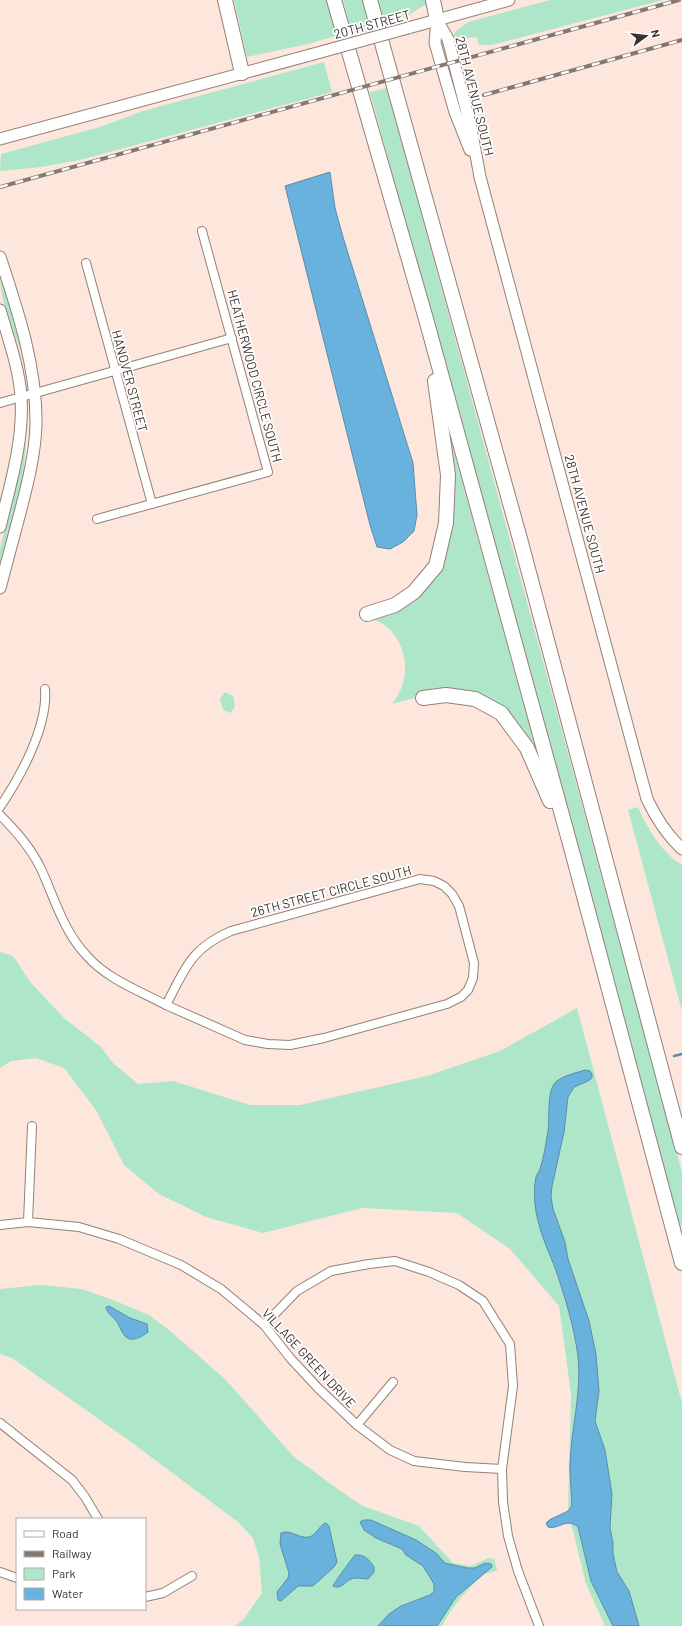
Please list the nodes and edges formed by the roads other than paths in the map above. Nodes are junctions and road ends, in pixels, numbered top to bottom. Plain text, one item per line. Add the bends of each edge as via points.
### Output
1 (225, 0) edge
2 (334, 0) edge
3 (370, 0) edge
4 (433, 0) edge
5 (509, 0) edge
6 (489, 3) edge
7 (437, 20) junction
8 (242, 73) junction
9 (0, 135) edge
10 (14, 136) junction
11 (0, 140) edge
12 (0, 148) edge
13 (202, 231) dead end
14 (0, 257) edge
15 (86, 264) dead end
16 (0, 310) edge
17 (426, 319) junction
18 (232, 338) junction
19 (115, 371) junction
20 (35, 393) junction
21 (21, 397) junction
22 (0, 403) edge
23 (152, 504) junction
24 (97, 519) dead end
25 (0, 527) edge
26 (0, 588) edge
27 (367, 614) dead end
28 (45, 689) dead end
29 (423, 698) dead end
30 (0, 807) edge
31 (0, 815) edge
32 (682, 849) edge
33 (573, 855) junction
34 (166, 1006) junction
35 (32, 1126) dead end
36 (682, 1147) edge
37 (28, 1222) junction
38 (0, 1224) edge
39 (682, 1263) edge
40 (264, 1325) junction
41 (393, 1382) dead end
42 (0, 1423) edge
43 (357, 1425) junction
44 (502, 1469) junction
45 (97, 1518) edge
46 (0, 1572) edge
47 (192, 1576) dead end
48 (16, 1578) edge
49 (146, 1597) edge
50 (539, 1626) edge

1 - 8 highway
2 - 17 highway
3 - 36 highway via 520,539
4 - 7 highway
5 - 6 street, 20TH STREET
6 - 7 street, 20TH STREET
7 - 8 street, 20TH STREET, bridge
7 - 32 street, 28TH AVENUE SOUTH via 448,38 471,128 480,177 647,799 663,828
8 - 10 street, 20TH STREET
9 - 10 street
10 - 11 street, 20TH STREET
10 - 12 street
13 - 18 street, HEATHERWOOD CIRCLE SOUTH
14 - 20 street via 25,342
15 - 19 street, HANOVER STREET
16 - 21 street
17 - 27 highway via 448,475 446,523 436,566 414,592 395,605
17 - 33 highway
18 - 19 street
18 - 23 street, HEATHERWOOD CIRCLE SOUTH via 268,472
19 - 20 street
19 - 23 street, HANOVER STREET
20 - 21 street
20 - 26 street via 36,426 30,472
21 - 22 street
21 - 25 street via 18,454
23 - 24 street, HEATHERWOOD CIRCLE SOUTH
28 - 30 street via 45,707 38,732 10,793
29 - 33 highway via 446,696 476,699 502,713 527,748
31 - 34 street, 26TH STREET CIRCLE SOUTH via 30,850 63,921 87,957 106,974
33 - 39 highway
34 - 34 street, 26TH STREET CIRCLE SOUTH via 188,963 202,948 219,937 231,931 420,879 434,881 452,894 459,906 474,963 473,978 468,990 448,1004 305,1043 268,1044 245,1040
35 - 37 street
37 - 38 street, VILLAGE GREEN DRIVE
37 - 40 street, VILLAGE GREEN DRIVE via 79,1227 119,1239 181,1265 221,1289
40 - 43 street, VILLAGE GREEN DRIVE via 291,1359
40 - 44 street via 297,1291 339,1270 395,1261 460,1285 483,1301 510,1344 512,1386
41 - 43 street, VILLAGE GREEN DRIVE
42 - 45 street via 72,1480
43 - 44 street, VILLAGE GREEN DRIVE via 390,1450 414,1461
44 - 50 street via 508,1536
46 - 48 street
47 - 49 street via 163,1593

